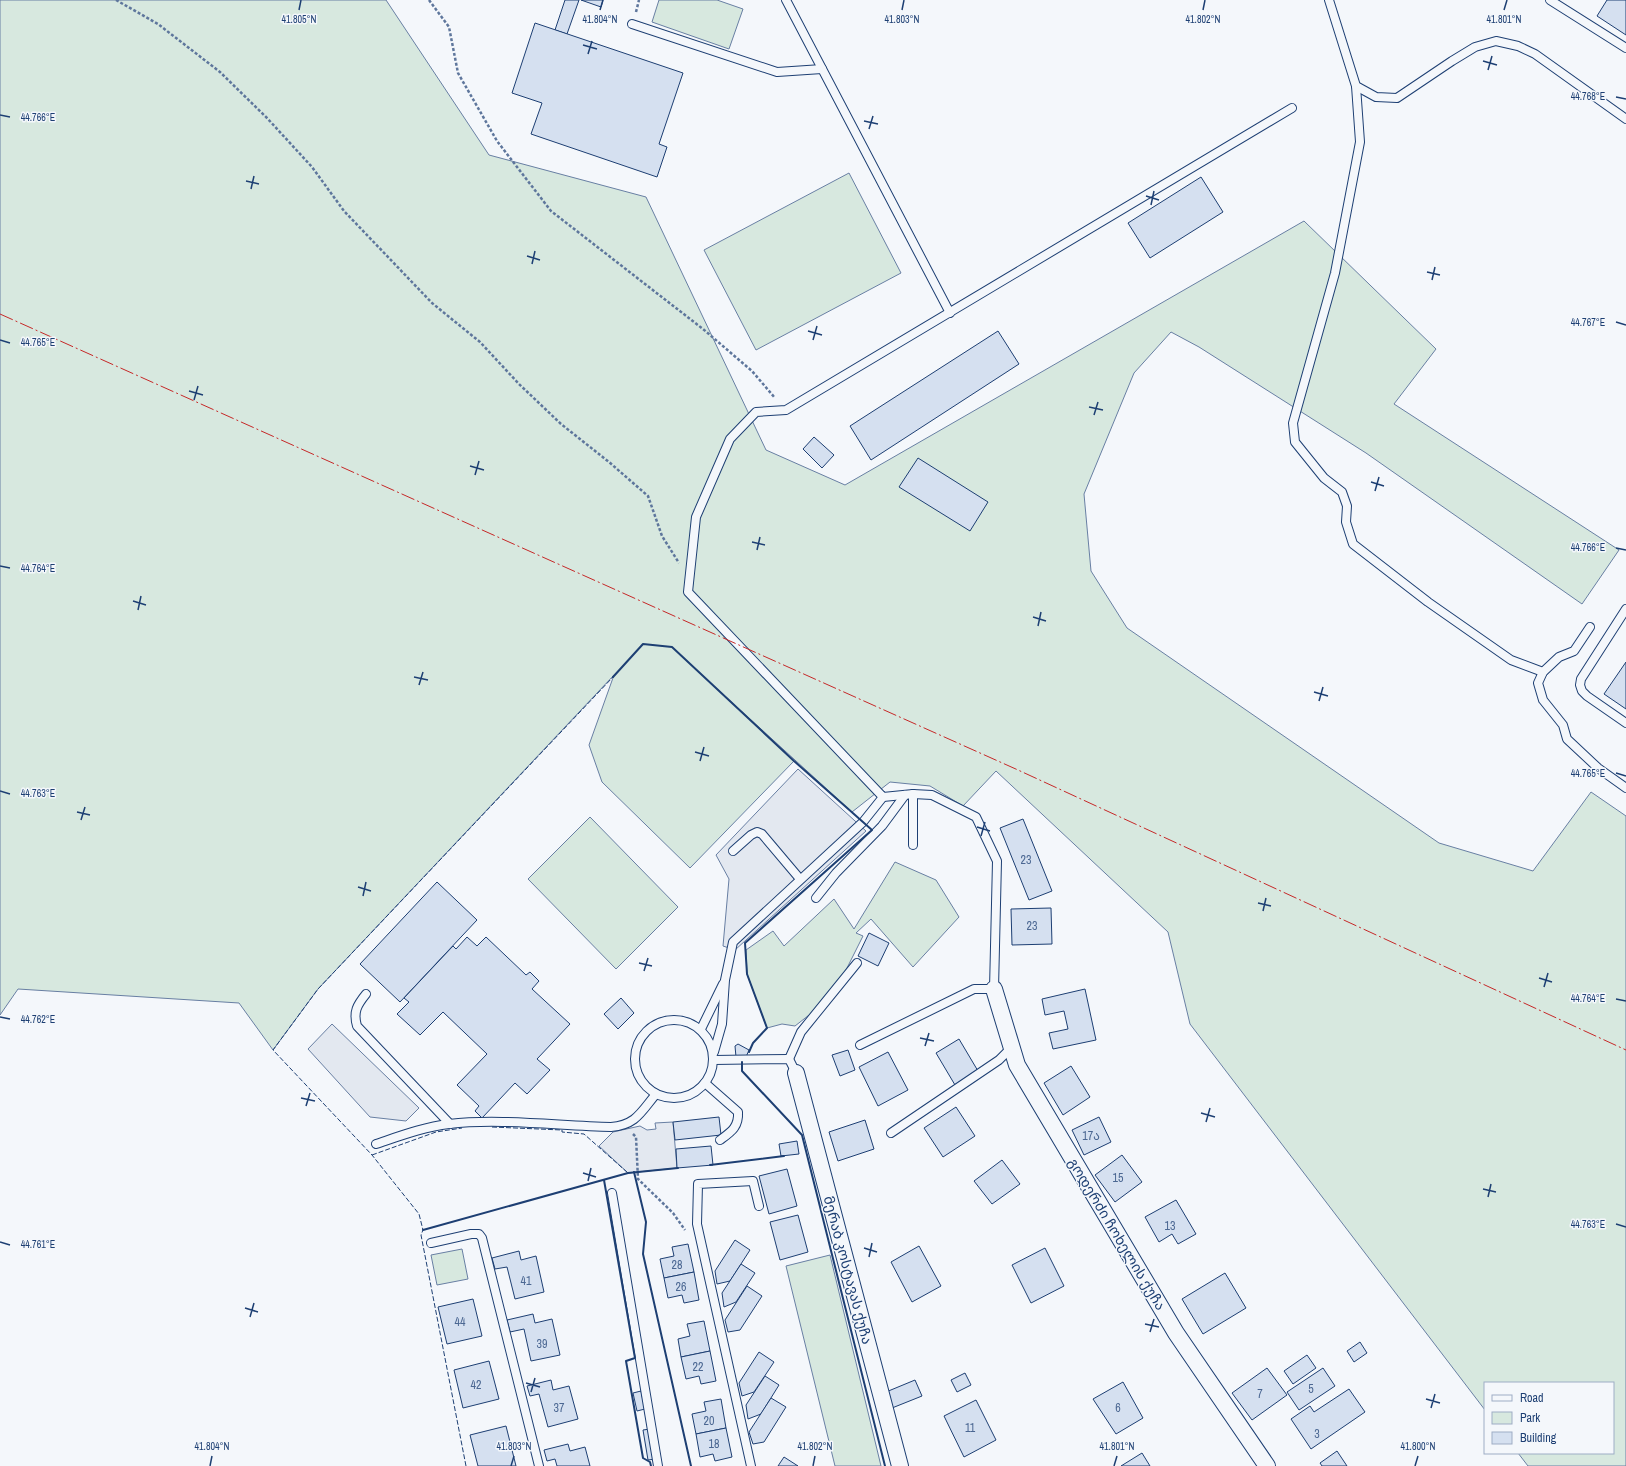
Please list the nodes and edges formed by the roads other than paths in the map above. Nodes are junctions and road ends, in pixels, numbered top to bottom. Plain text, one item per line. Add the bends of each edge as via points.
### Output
1 (786, 0) edge
2 (1329, 0) edge
3 (1550, 0) edge
4 (632, 24) dead end
5 (1626, 48) edge
6 (822, 68) junction
7 (1356, 86) junction
8 (1292, 108) dead end
9 (1626, 120) edge
10 (950, 313) junction
11 (1626, 609) edge
12 (1590, 627) dead end
13 (1543, 672) junction
14 (1626, 723) edge
15 (1626, 788) edge
16 (909, 794) junction
17 (883, 797) junction
18 (913, 845) dead end
19 (733, 851) dead end
20 (800, 879) junction
21 (816, 898) dead end
22 (857, 963) dead end
23 (725, 980) junction
24 (994, 989) junction
25 (366, 994) dead end
26 (701, 1029) junction
27 (860, 1046) dead end
28 (1012, 1047) junction
29 (714, 1056) junction
30 (792, 1066) junction
31 (705, 1083) junction
32 (656, 1094) junction
33 (450, 1124) junction
34 (891, 1134) dead end
35 (720, 1140) dead end
36 (376, 1144) dead end
37 (612, 1193) dead end
38 (759, 1206) dead end
39 (430, 1243) dead end
40 (539, 1466) edge
41 (658, 1466) edge
42 (751, 1466) edge
43 (900, 1466) edge
44 (1266, 1466) edge

1 - 6 lane
2 - 7 lane
3 - 5 lane
4 - 6 lane via 777,72
6 - 10 lane
7 - 9 lane via 1376,97 1397,98 1452,60 1475,47 1496,41 1518,46 1535,54
7 - 13 lane via 1360,142 1334,273 1293,423 1295,442 1324,478 1342,492 1347,506 1346,522 1353,544 1428,602 1511,660
8 - 10 lane
10 - 17 lane via 786,410 756,412 730,439 696,517 688,592
11 - 14 lane via 1584,673 1580,685 1587,696
12 - 13 lane via 1574,651 1559,657
13 - 15 lane via 1538,683 1543,700 1563,725 1567,739 1598,768
16 - 17 lane
16 - 18 lane
16 - 21 lane
16 - 24 lane via 932,795 976,817 997,861
17 - 20 lane via 863,822
19 - 20 lane via 751,835 757,832 762,834
20 - 23 lane via 733,942
22 - 30 lane via 801,1032
23 - 26 lane
23 - 29 lane via 722,1024
24 - 27 lane via 974,989
24 - 28 street, გოდერძი ჩოხელის ქუჩა
25 - 33 lane via 356,1007 357,1026
26 - 29 lane via 707,1036
26 - 32 lane via 679,1019 666,1020 655,1024 638,1042 635,1054 637,1071 646,1087
28 - 34 lane via 999,1060
28 - 44 street, გოდერძი ჩოხელის ქუჩა via 1017,1065 1176,1333
29 - 30 lane
29 - 31 lane via 711,1076
30 - 43 street, მერაბ კოსტავას ქუჩა
31 - 32 lane via 687,1097 672,1099
31 - 35 lane via 738,1112 737,1125
32 - 33 lane via 634,1120 625,1126
33 - 36 lane via 419,1130
37 - 41 lane
38 - 42 lane via 753,1181 698,1184 697,1224
39 - 40 lane via 471,1234 478,1234 482,1238

